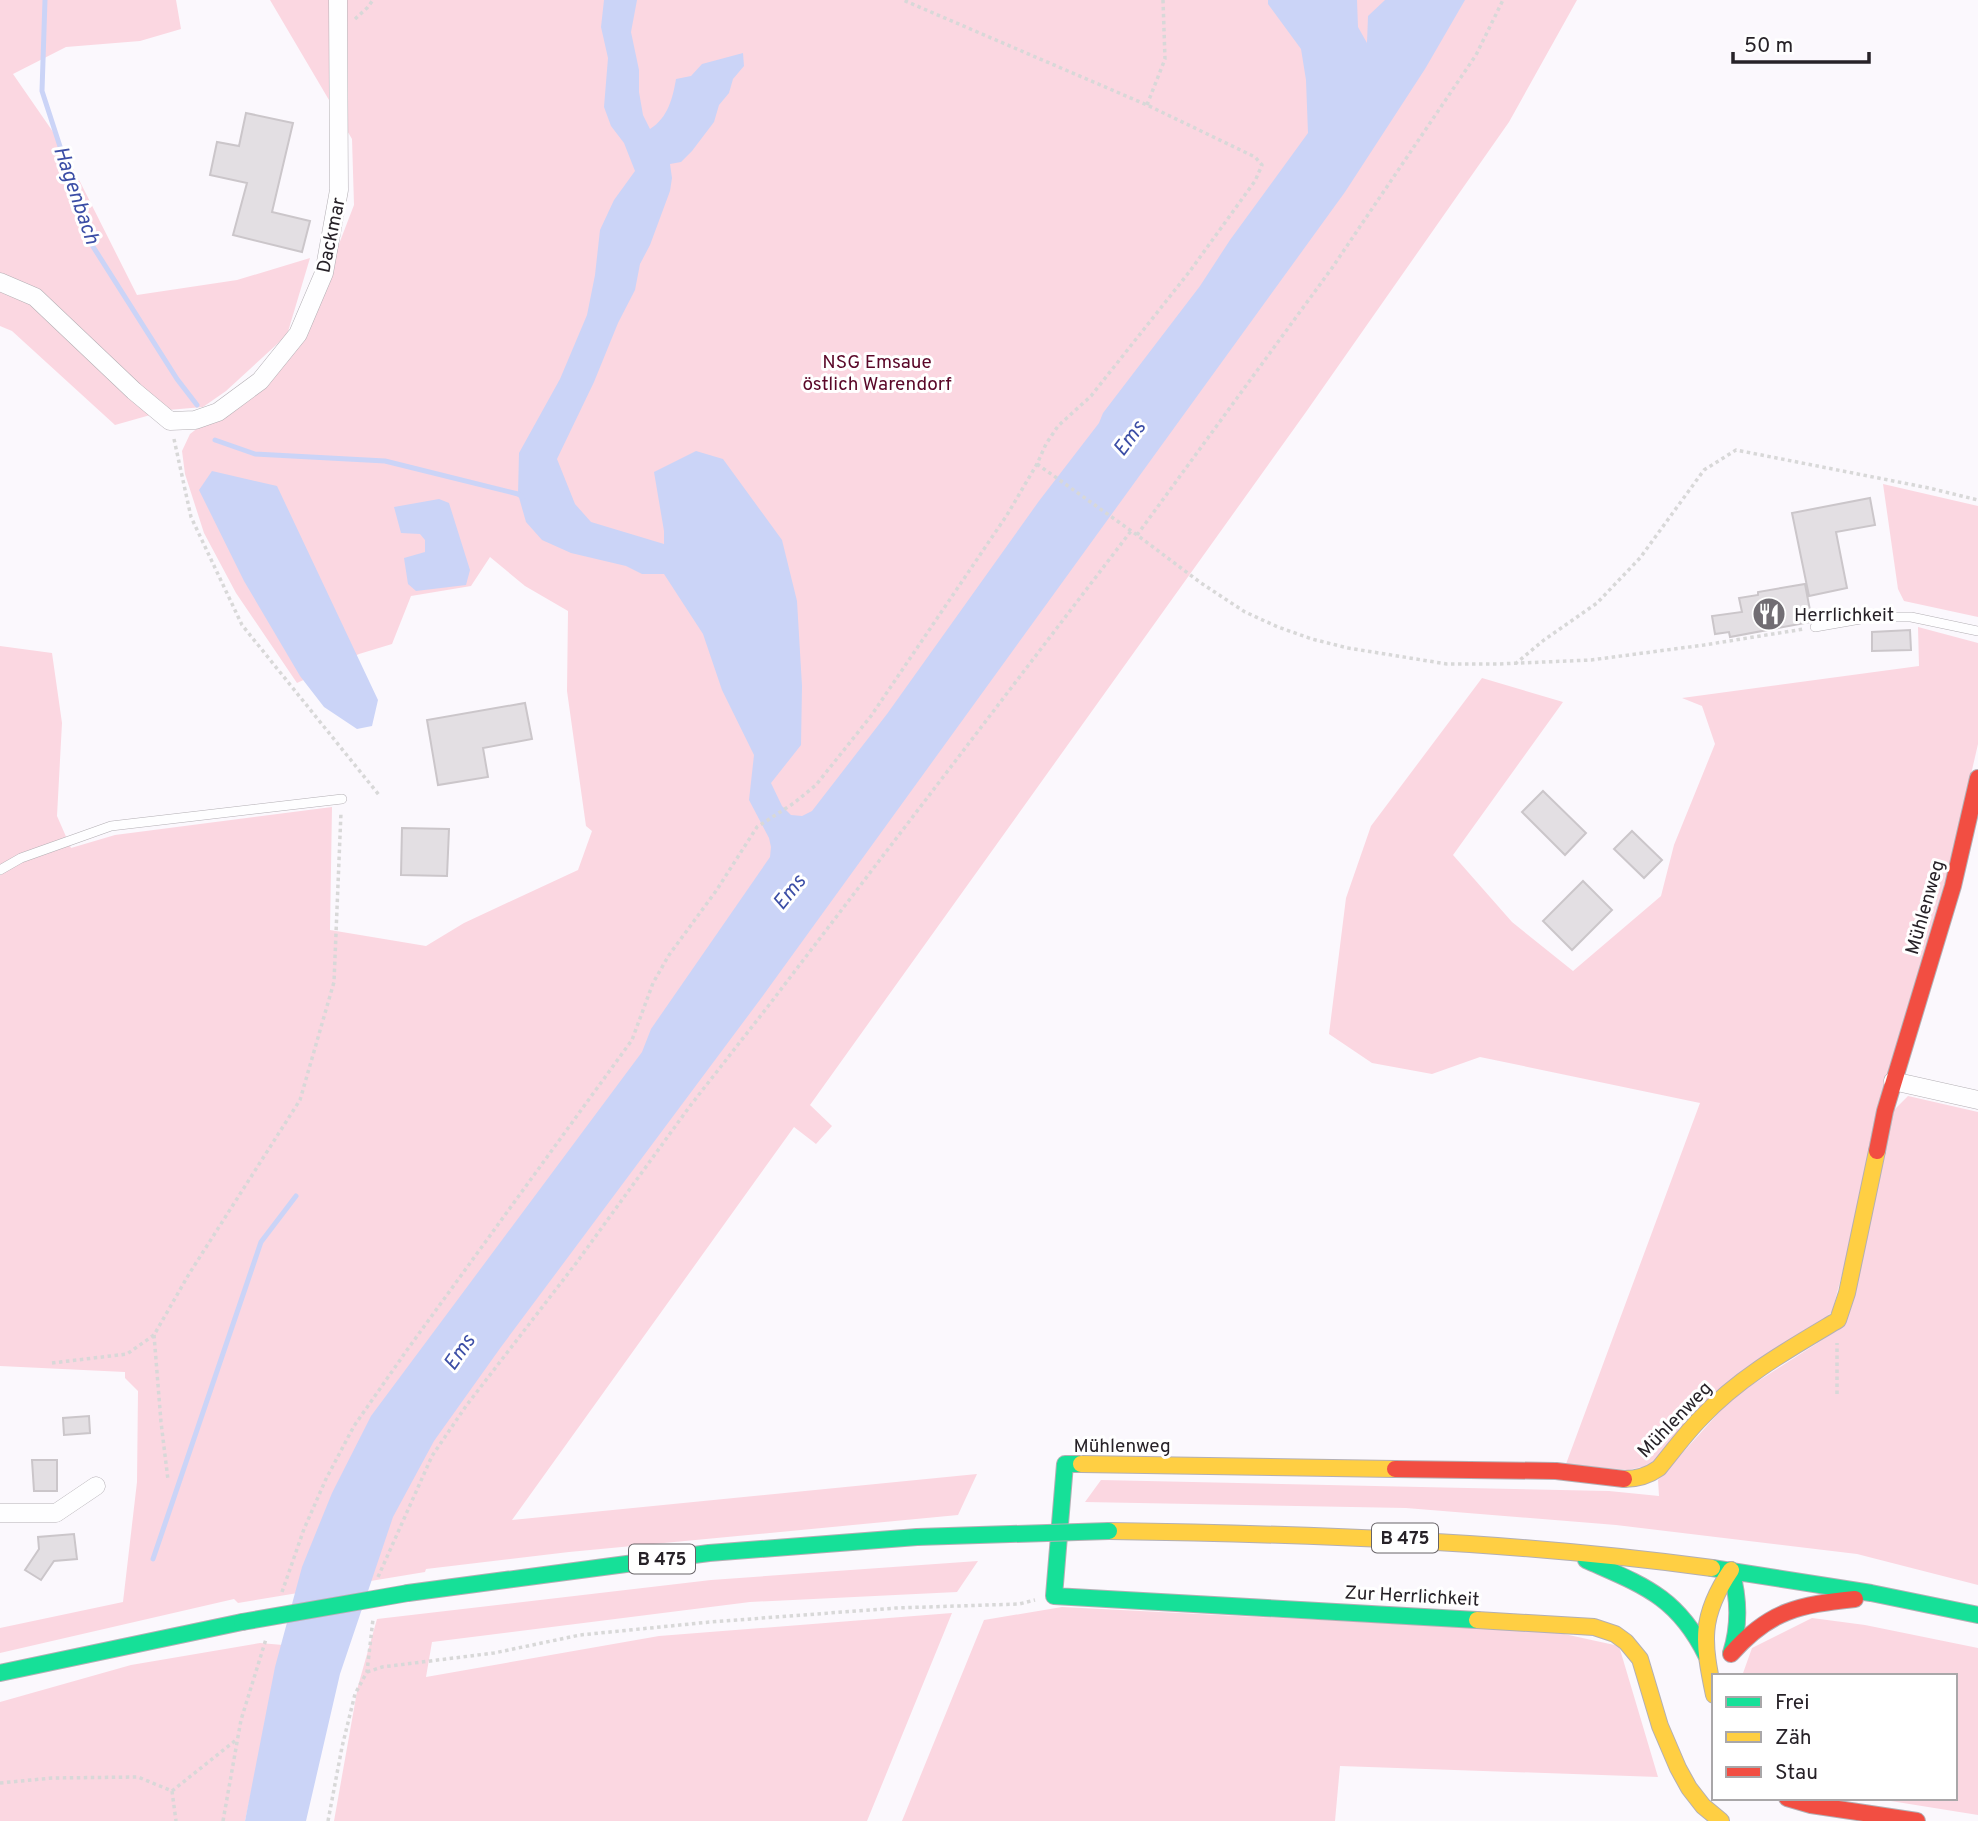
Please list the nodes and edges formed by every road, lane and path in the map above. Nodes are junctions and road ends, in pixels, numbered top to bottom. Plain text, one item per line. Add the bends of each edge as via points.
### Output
1 (338, 0) edge
2 (903, 0) edge
3 (1163, 0) edge
4 (1503, 0) edge
5 (1147, 105) junction
6 (0, 282) edge
7 (170, 421) junction
8 (1037, 464) junction
9 (1978, 500) edge
10 (1131, 531) junction
11 (1137, 535) junction
12 (1815, 627) joint
13 (1978, 631) edge
14 (1515, 664) junction
15 (1978, 778) edge
16 (379, 795) dead end
17 (342, 799) joint
18 (0, 870) edge
19 (1893, 1081) junction
20 (1978, 1100) edge
21 (1838, 1320) junction
22 (154, 1335) junction
23 (52, 1363) dead end
24 (1837, 1394) dead end
25 (168, 1480) dead end
26 (96, 1486) dead end
27 (0, 1513) edge
28 (1566, 1550) junction
29 (1731, 1570) junction
30 (289, 1572) dead end
31 (378, 1577) dead end
32 (1054, 1595) junction
33 (1885, 1595) junction
34 (1978, 1615) edge
35 (373, 1617) dead end
36 (1731, 1654) junction
37 (1706, 1655) junction
38 (259, 1660) dead end
39 (367, 1672) junction
40 (0, 1673) edge
41 (1723, 1674) edge
42 (1712, 1685) edge
43 (238, 1739) junction
44 (0, 1783) edge
45 (172, 1791) junction
46 (1794, 1800) edge
47 (176, 1821) edge
48 (223, 1821) edge
49 (328, 1821) edge
50 (1721, 1821) edge
51 (1917, 1821) edge

1 - 7 street, Dackmar via 339,190 324,273 298,334 260,381 218,412 195,420
2 - 5 path
3 - 5 path via 1166,59
4 - 11 path via 1476,55 1332,268
5 - 8 path via 1255,157 1262,165 1190,271 1091,396 1058,426
6 - 7 street via 35,297
7 - 16 path via 191,517 242,625
8 - 10 path
8 - 30 path via 871,716 816,785 757,827 669,955 632,1040 354,1426 326,1479
9 - 14 path via 1736,450 1704,470 1640,558 1597,603
10 - 11 path
10 - 31 path via 466,1406 432,1457
11 - 14 path via 1245,612 1312,639 1447,664
12 - 13 lane via 1872,617 1911,617
12 - 14 path via 1591,660
15 - 19 main road, Mühlenweg via 1953,886
17 - 18 lane via 111,826
17 - 22 path via 334,982 300,1100
19 - 20 street
19 - 21 main road, Mühlenweg
21 - 24 path
21 - 32 main road, Mühlenweg via 1721,1399 1659,1468 1645,1477 1556,1471 1065,1464
22 - 23 path via 127,1354
22 - 25 path
26 - 27 street via 56,1513
28 - 29 main road, B 475
28 - 37 main road via 1669,1601 1687,1620
28 - 40 main road, B 475, bridge via 1338,1535 1109,1531 917,1537 709,1553 408,1593
29 - 33 main road, B 475
29 - 36 main road via 1739,1611
29 - 37 main road via 1708,1613
32 - 39 path via 1019,1604 883,1609 580,1634 494,1653
32 - 50 main road, Zur Herrlichkeit via 1594,1627 1613,1632 1629,1643 1640,1659 1682,1779
33 - 34 main road, B 475
33 - 36 main road via 1790,1609 1762,1623
35 - 39 path
36 - 41 main road
37 - 42 main road
38 - 43 path
39 - 49 path via 355,1694
43 - 45 path
43 - 48 path
44 - 45 path via 138,1777
45 - 47 path
46 - 51 main road

